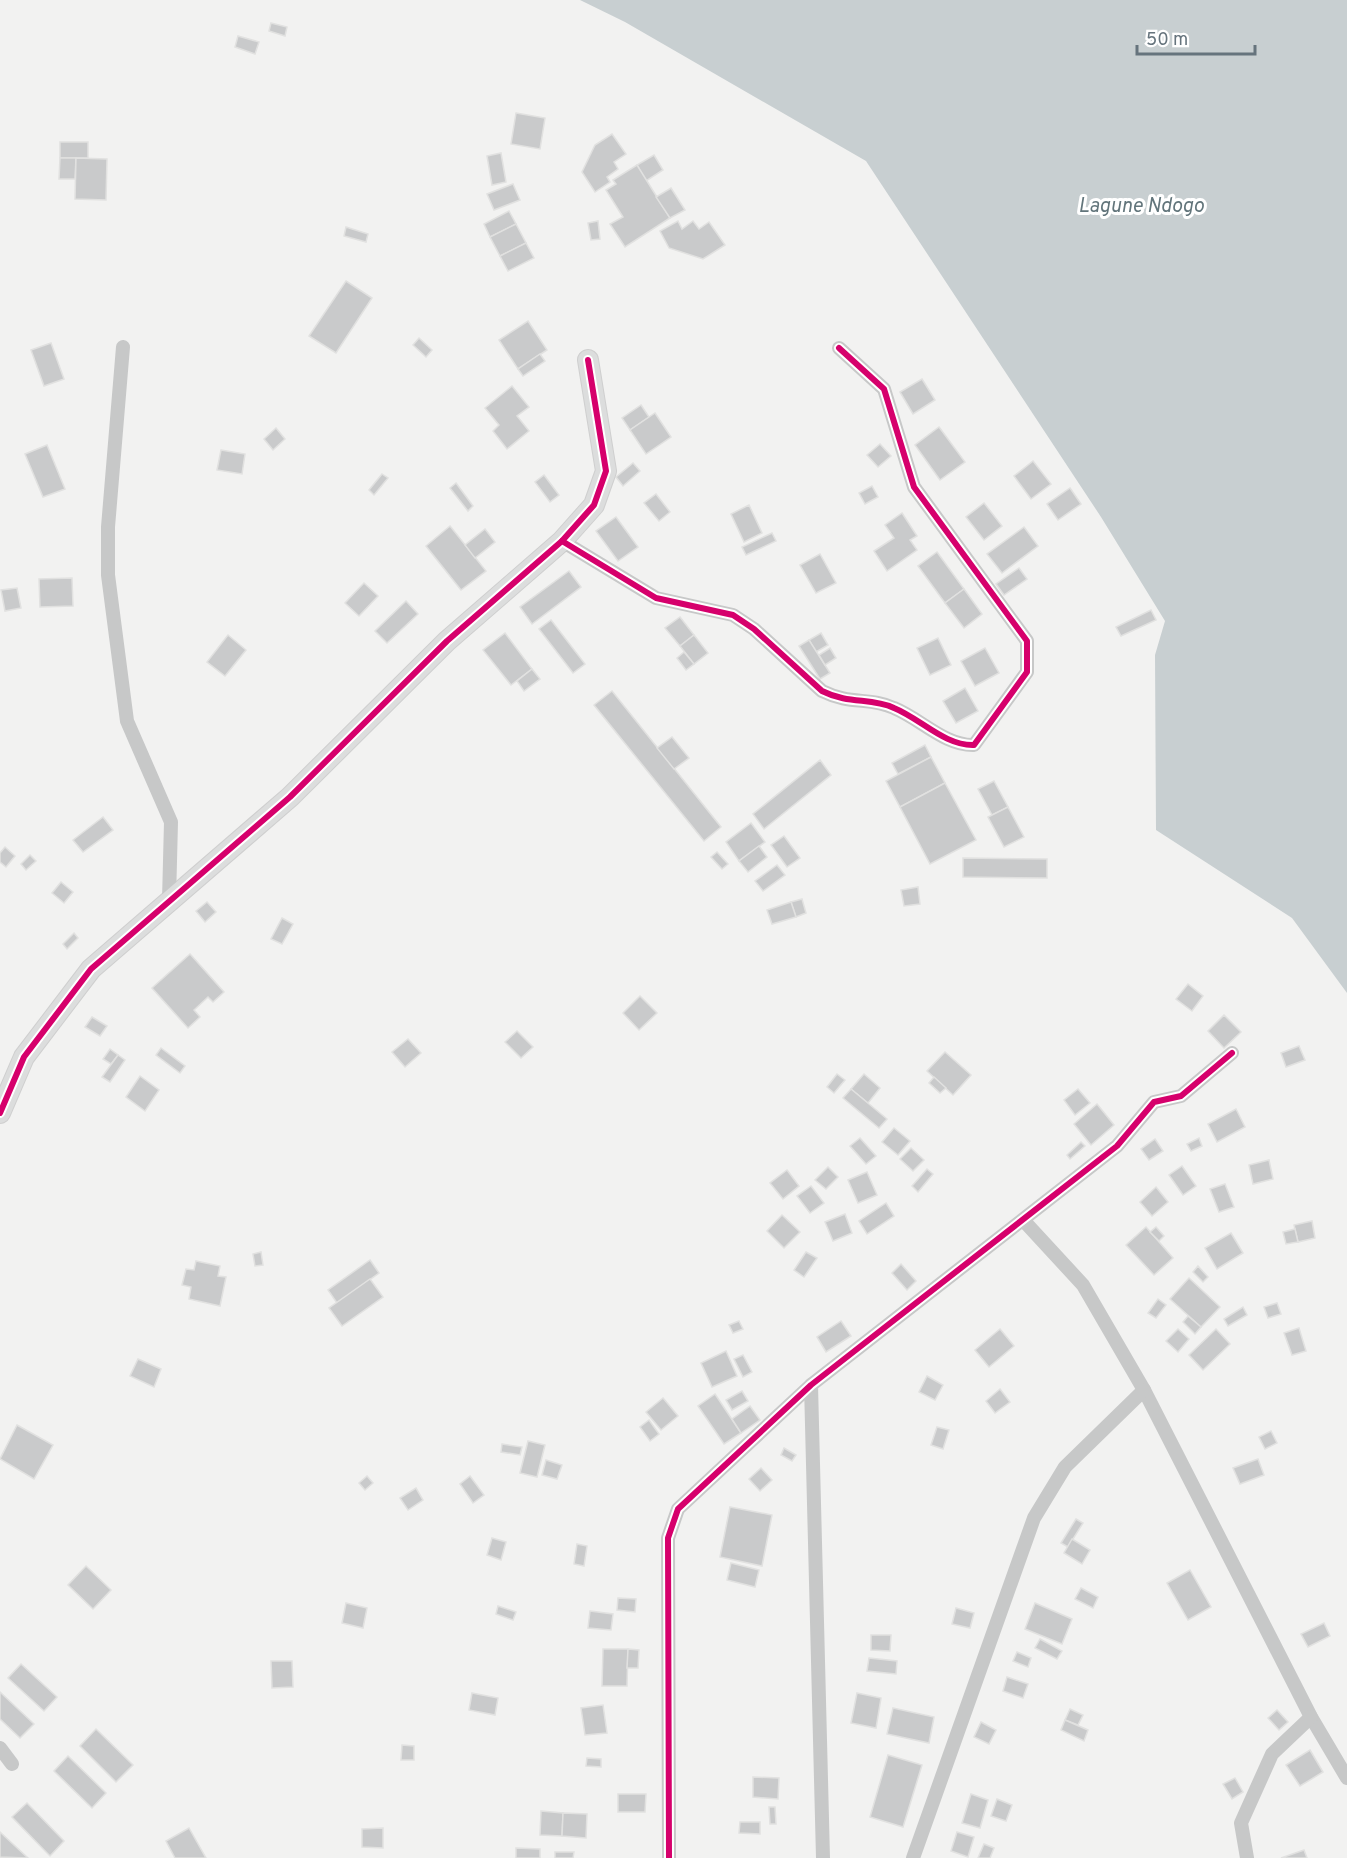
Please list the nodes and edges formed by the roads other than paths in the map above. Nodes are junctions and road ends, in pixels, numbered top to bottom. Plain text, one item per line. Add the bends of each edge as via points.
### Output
1 (123, 347) dead end
2 (839, 348) dead end
3 (588, 360) dead end
4 (562, 541) junction
5 (169, 900) junction
6 (1232, 1053) dead end
7 (0, 1113) edge
8 (1024, 1221) junction
9 (811, 1385) junction
10 (1144, 1390) junction
11 (1311, 1717) junction
12 (0, 1748) edge
13 (12, 1764) dead end
14 (1347, 1778) edge
15 (669, 1858) edge
16 (823, 1858) edge
17 (913, 1858) edge
18 (1247, 1858) edge

1 - 5 street via 108,527 108,575 128,721 171,822
2 - 4 street via 884,389 914,487 1028,640 1027,672 974,746 960,746 883,704 833,697 754,628 733,615 656,598
3 - 4 street via 606,471 594,505
4 - 5 street via 447,641 290,797
5 - 7 street via 91,969 24,1057
6 - 8 street via 1180,1096 1154,1102 1117,1146
8 - 9 street
8 - 10 street via 1083,1285
9 - 15 street via 678,1509 668,1538
9 - 16 street
10 - 11 street
10 - 17 street via 1065,1467 1034,1518
11 - 14 street
11 - 18 street via 1272,1754 1241,1823
12 - 13 street

